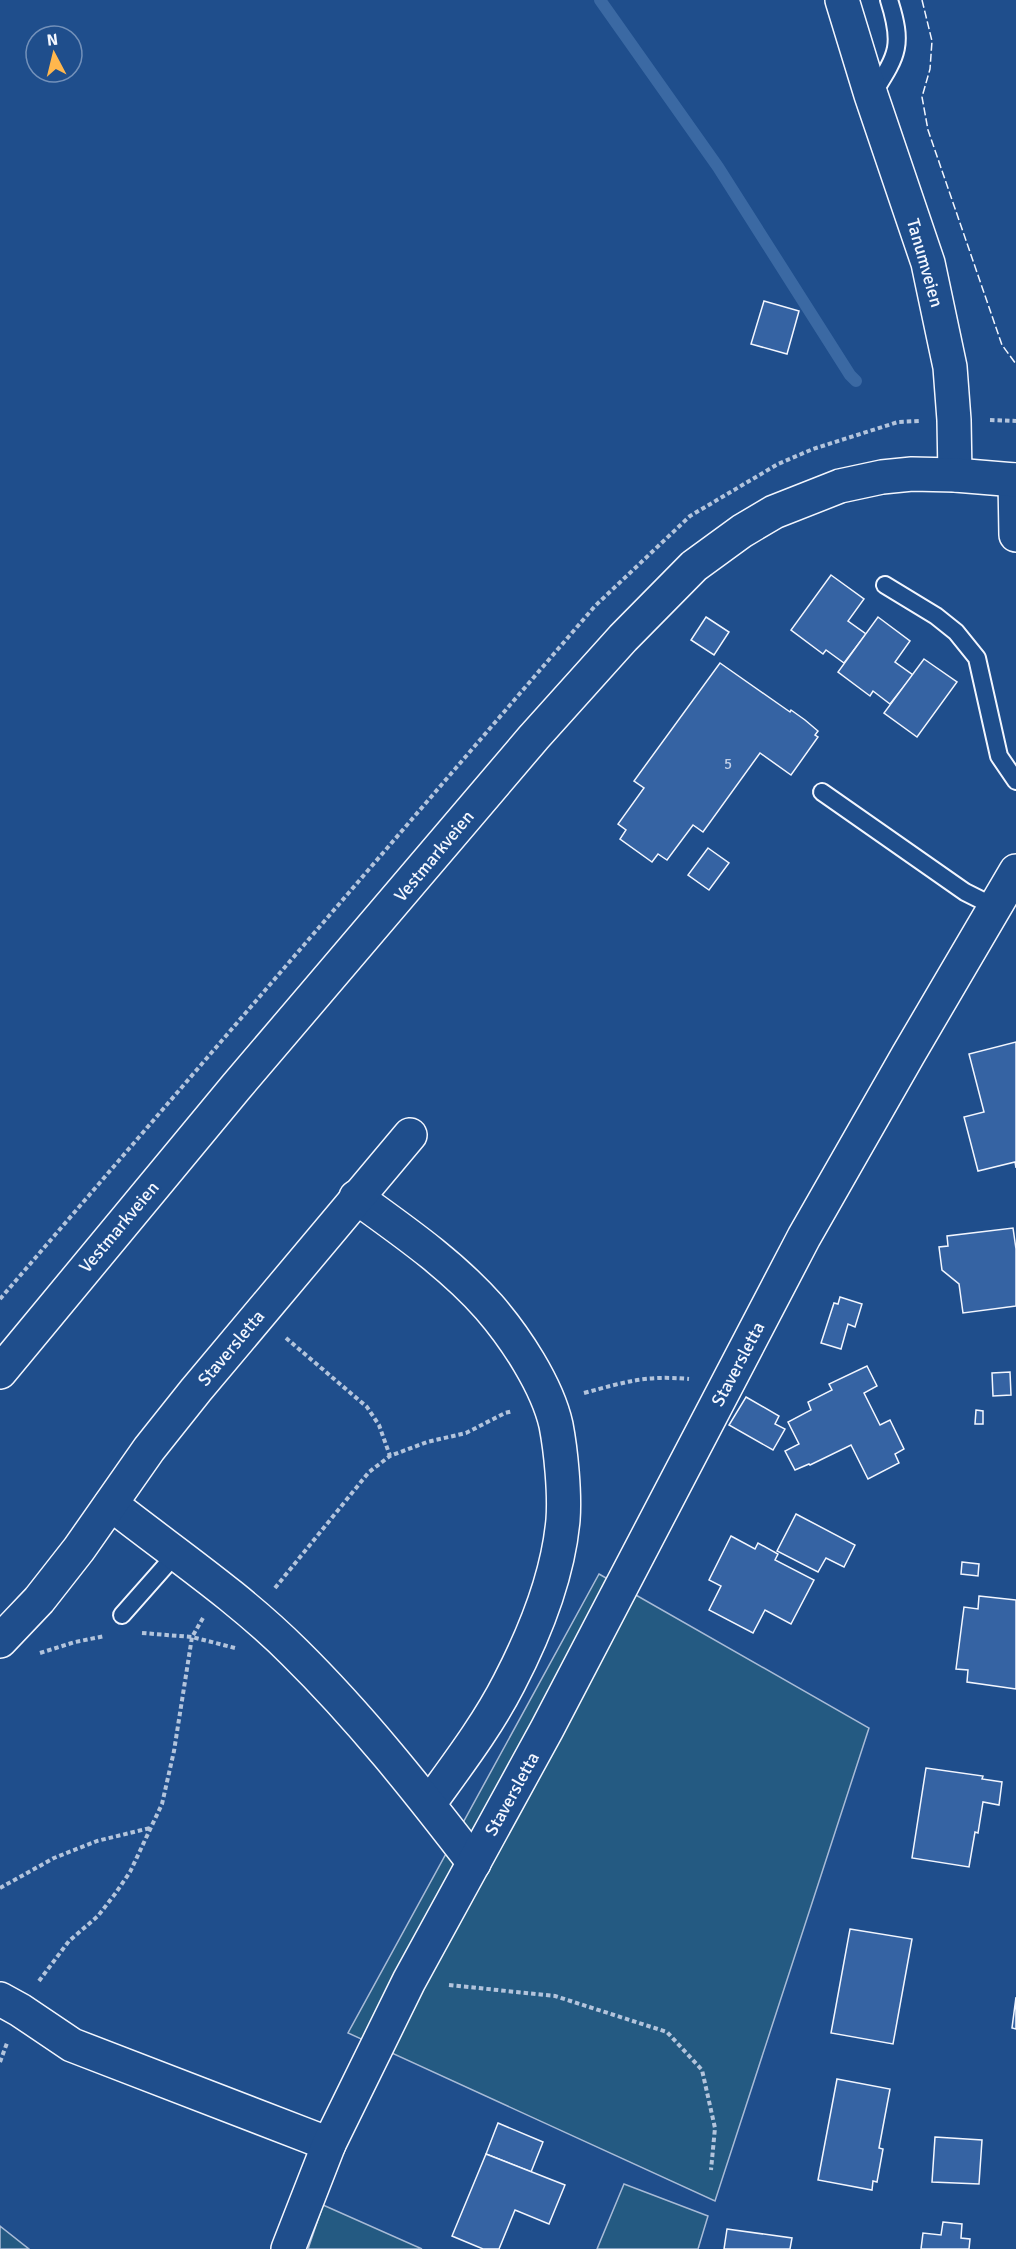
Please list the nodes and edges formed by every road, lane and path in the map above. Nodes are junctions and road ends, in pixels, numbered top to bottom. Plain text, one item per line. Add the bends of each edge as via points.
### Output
1 (842, 0) edge
2 (889, 0) edge
3 (871, 95) junction
4 (955, 475) junction
5 (1015, 480) edge
6 (1016, 535) edge
7 (885, 585) dead end
8 (1016, 782) edge
9 (822, 792) dead end
10 (1016, 872) edge
11 (995, 907) junction
12 (410, 1135) dead end
13 (356, 1197) junction
14 (258, 1315) junction
15 (0, 1372) edge
16 (724, 1389) junction
17 (548, 1403) junction
18 (390, 1456) junction
19 (111, 1504) junction
20 (175, 1555) junction
21 (224, 1592) junction
22 (122, 1615) dead end
23 (253, 1615) junction
24 (139, 1633) dead end
25 (106, 1636) dead end
26 (192, 1637) junction
27 (0, 1641) edge
28 (242, 1651) dead end
29 (35, 1655) dead end
30 (429, 1804) junction
31 (150, 1828) junction
32 (474, 1863) junction
33 (0, 1888) edge
34 (409, 1981) junction
35 (10, 2004) edge
36 (0, 2062) edge
37 (329, 2144) junction
38 (711, 2170) dead end
39 (288, 2249) edge

1 - 3 street, Tanumveien
2 - 3 lane via 897,40 894,60
3 - 4 street, Tanumveien via 933,283 950,367
4 - 5 street
4 - 15 street, Vestmarkveien via 882,477 807,498 742,531 670,588 534,737
5 - 6 street
7 - 8 lane via 936,616 956,632 977,658 999,756
9 - 11 lane via 964,892
10 - 11 street, Staversletta
11 - 16 street, Staversletta via 804,1237
12 - 13 street, Staversletta
13 - 14 street, Staversletta
13 - 17 street via 425,1247 489,1307 520,1349
14 - 18 path via 367,1407 380,1425
14 - 19 street, Staversletta via 149,1449
16 - 17 path via 691,1380 643,1378
16 - 32 street, Staversletta
17 - 18 path via 505,1413 466,1433
17 - 30 street via 557,1435 563,1519 554,1572 532,1637 508,1684 471,1746
18 - 23 path via 369,1472
19 - 20 street, Staversletta
19 - 27 street, Staversletta via 39,1600
20 - 21 street, Staversletta
20 - 22 lane
21 - 23 street, Staversletta
21 - 26 path
23 - 30 street, Staversletta via 335,1695
24 - 26 path
25 - 29 path
26 - 28 path
26 - 31 path via 167,1784
30 - 32 street, Staversletta
31 - 33 path via 97,1841 54,1858
31 - 35 path via 116,1894
32 - 34 street, Staversletta
34 - 37 street, Staversletta
34 - 38 path via 555,1996 668,2032 702,2070 715,2128
35 - 36 path
35 - 37 street via 72,2046
37 - 39 street, Staversletta

